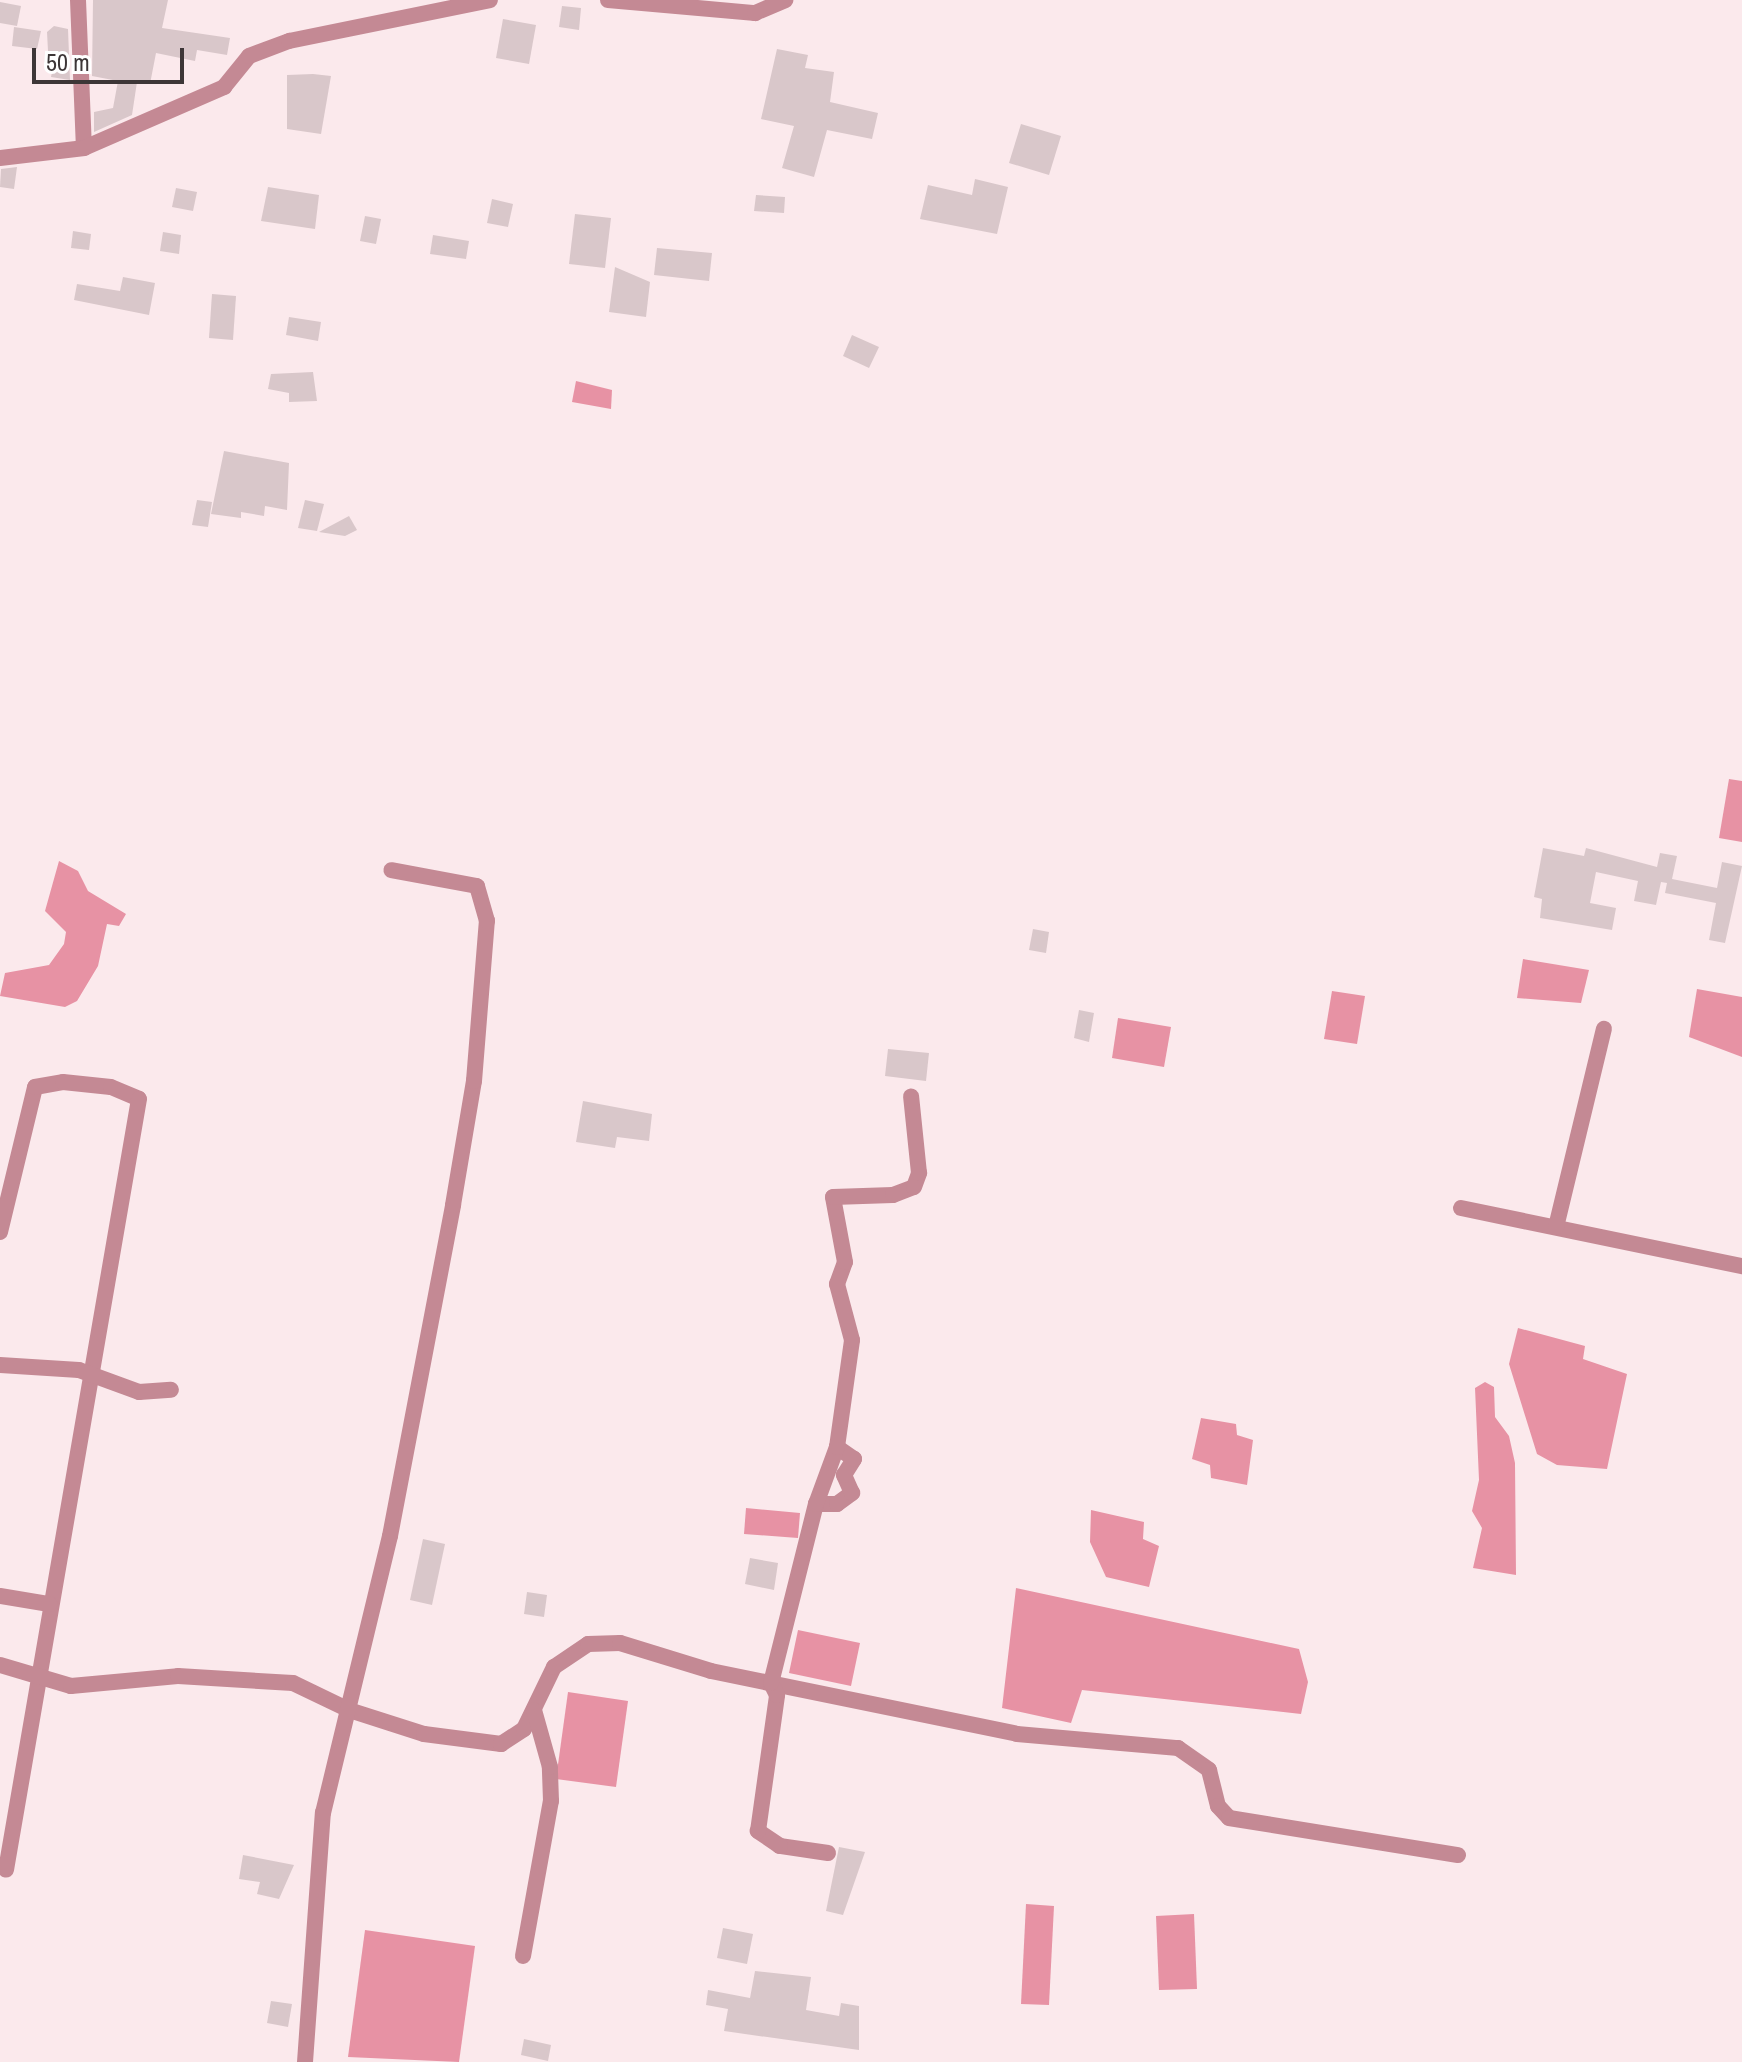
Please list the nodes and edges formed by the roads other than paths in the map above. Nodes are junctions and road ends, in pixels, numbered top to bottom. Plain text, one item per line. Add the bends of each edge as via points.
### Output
1 (78, 0) edge
2 (490, 0) edge
3 (608, 0) edge
4 (785, 0) edge
5 (84, 148) junction
6 (0, 158) edge
7 (391, 870) dead end
8 (1604, 1029) dead end
9 (911, 1096) dead end
10 (1461, 1208) dead end
11 (1556, 1227) junction
12 (0, 1232) edge
13 (1742, 1266) edge
14 (0, 1365) edge
15 (91, 1375) junction
16 (171, 1390) dead end
17 (837, 1447) junction
18 (816, 1504) junction
19 (0, 1596) edge
20 (49, 1604) junction
21 (0, 1665) edge
22 (35, 1675) junction
23 (771, 1683) junction
24 (349, 1710) junction
25 (534, 1710) junction
26 (828, 1853) dead end
27 (1458, 1855) dead end
28 (6, 1870) dead end
29 (523, 1956) dead end
30 (305, 2062) edge

1 - 5 street
2 - 5 street via 289,41 249,56 224,87
3 - 4 street via 755,13
5 - 6 street
7 - 24 street via 477,886 487,921 474,1081 453,1205 390,1536
8 - 11 street
9 - 17 street via 919,1173 914,1187 893,1195 833,1197 845,1262 837,1284 852,1340
10 - 11 street
11 - 13 street
12 - 15 street via 35,1087 63,1082 111,1087 139,1099
14 - 15 street
15 - 16 street via 139,1392
15 - 20 street
17 - 18 street
17 - 18 street via 854,1459 844,1475 852,1493 837,1504
18 - 23 street
19 - 20 street
20 - 22 street
21 - 22 street
22 - 24 street via 71,1686 178,1676 293,1683
22 - 28 street
23 - 25 street via 653,1650 588,1644 554,1667
23 - 26 street via 777,1695 758,1831 780,1846
23 - 27 street via 1017,1734 1178,1748 1209,1770 1218,1806 1229,1818
24 - 25 street via 424,1734 501,1744 524,1729
24 - 30 street via 316,1860
25 - 29 street via 550,1767 551,1801

